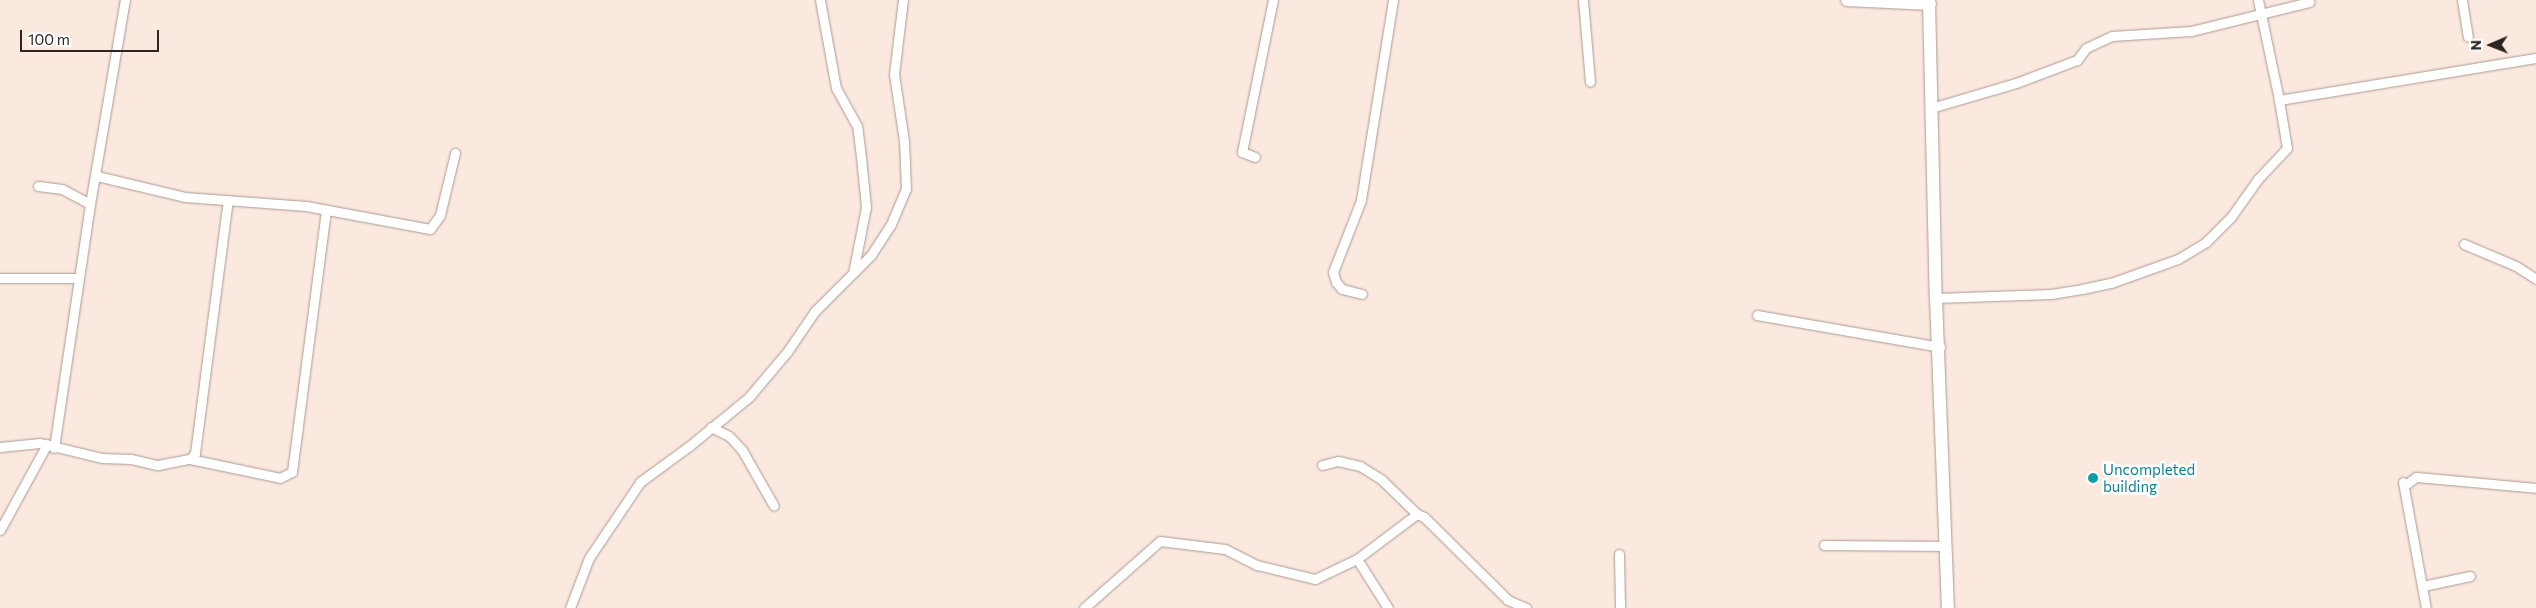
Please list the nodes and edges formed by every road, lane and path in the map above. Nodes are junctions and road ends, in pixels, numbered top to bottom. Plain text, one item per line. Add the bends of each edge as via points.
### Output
1 (125, 0) edge
2 (820, 0) edge
3 (903, 0) edge
4 (1272, 0) edge
5 (1392, 0) edge
6 (1583, 0) edge
7 (1847, 0) edge
8 (2258, 0) edge
9 (2462, 0) edge
10 (1930, 2) edge
11 (2309, 2) dead end
12 (2261, 15) junction
13 (2468, 37) dead end
14 (2536, 58) edge
15 (1590, 82) dead end
16 (2279, 100) junction
17 (1931, 108) junction
18 (454, 153) dead end
19 (1256, 157) dead end
20 (97, 176) junction
21 (38, 186) dead end
22 (228, 200) junction
23 (90, 204) junction
24 (326, 210) junction
25 (2464, 244) dead end
26 (852, 273) junction
27 (0, 278) edge
28 (80, 278) junction
29 (2536, 280) edge
30 (1362, 294) dead end
31 (1936, 298) junction
32 (1756, 315) dead end
33 (1940, 347) junction
34 (711, 427) junction
35 (51, 446) junction
36 (0, 447) edge
37 (190, 459) junction
38 (1322, 465) dead end
39 (2536, 488) edge
40 (774, 506) dead end
41 (1417, 514) junction
42 (0, 530) edge
43 (1824, 545) dead end
44 (1946, 546) junction
45 (1619, 554) dead end
46 (1357, 559) junction
47 (2470, 576) dead end
48 (2423, 586) junction
49 (570, 608) edge
50 (1084, 608) edge
51 (1388, 608) edge
52 (1526, 608) edge
53 (1620, 608) edge
54 (1948, 608) edge
55 (2426, 608) edge

1 - 20 street
2 - 26 street via 836,88 857,126 860,149 866,207
3 - 26 street via 894,74 904,141 906,189 891,224 871,255
4 - 19 street via 1242,152
5 - 30 street via 1361,200 1333,272 1342,289
6 - 15 street
7 - 10 main road
8 - 12 street
9 - 13 street
10 - 17 main road
11 - 12 street
12 - 16 street
12 - 17 street via 2181,32 2112,36 2086,48 2077,60 2016,83
14 - 16 street
16 - 31 street via 2287,148 2258,179 2231,217 2206,242 2178,259 2111,283 2051,294
17 - 31 main road
18 - 24 street via 440,215 430,229
20 - 22 street via 185,197
20 - 23 street
21 - 23 street via 62,189
22 - 24 street
22 - 37 street via 195,453
23 - 28 street
24 - 37 street via 292,472 280,478
25 - 29 street via 2516,266
26 - 34 street via 815,311 787,352 749,397
27 - 28 street
28 - 35 street
31 - 33 main road
32 - 33 street
33 - 44 main road
34 - 40 street via 729,436 742,450
34 - 49 street via 640,482 589,558
35 - 36 street
35 - 37 street via 102,458 131,459 158,465
35 - 42 street
38 - 41 street via 1338,460 1360,466 1382,480
39 - 48 street via 2416,477 2403,484
41 - 46 street
41 - 52 street via 1424,517 1508,600
43 - 44 street
44 - 54 main road
45 - 53 street
46 - 50 street via 1315,579 1257,565 1225,549 1160,542
46 - 51 street
47 - 48 street
48 - 55 street

